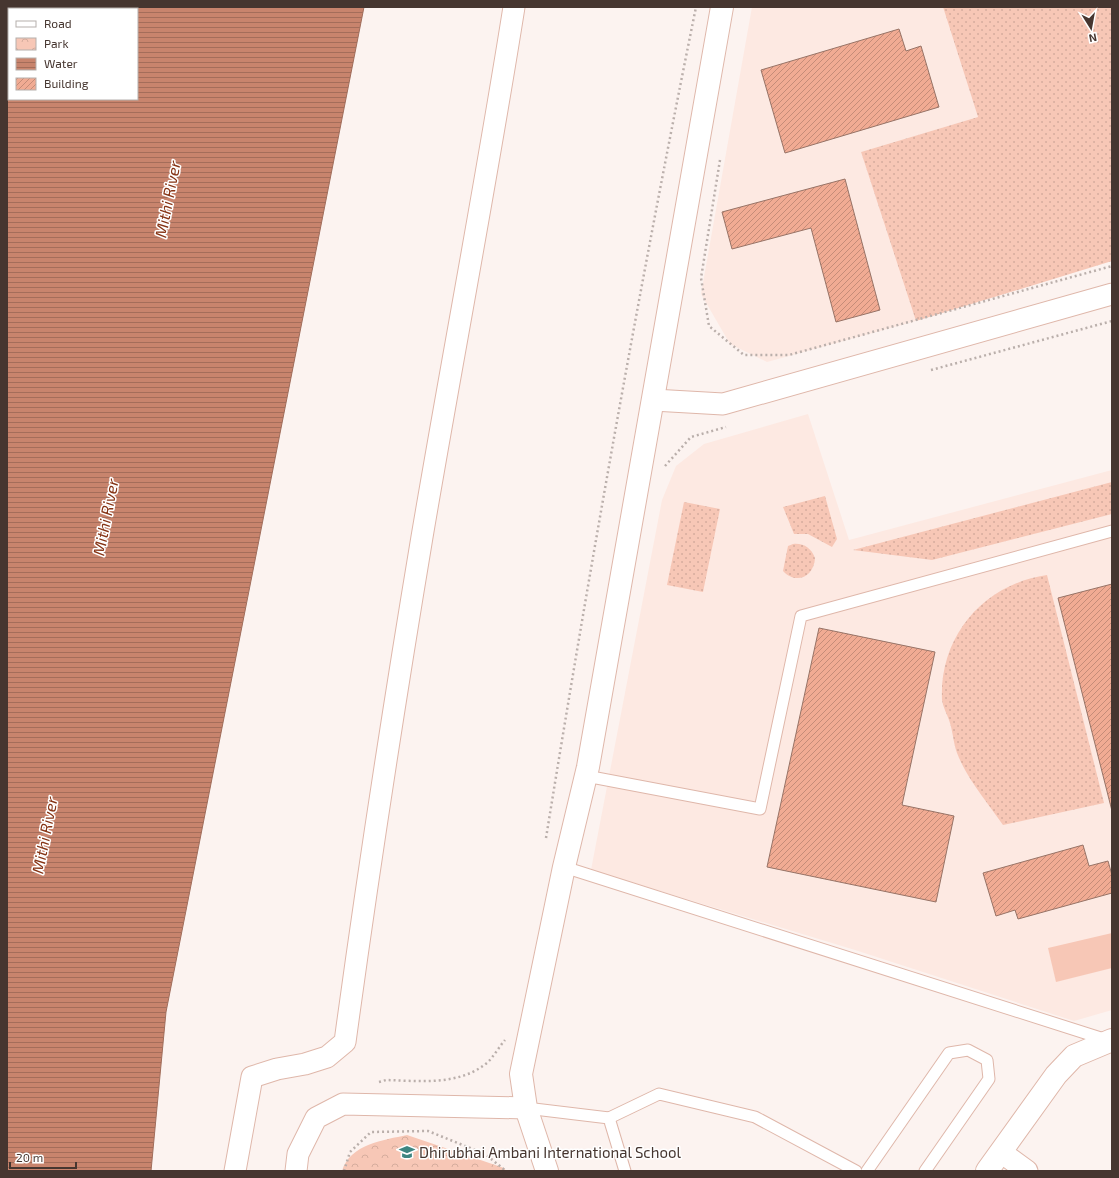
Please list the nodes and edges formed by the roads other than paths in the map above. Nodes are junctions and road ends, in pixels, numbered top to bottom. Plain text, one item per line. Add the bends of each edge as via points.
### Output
1 (514, 7) edge
2 (722, 7) edge
3 (1112, 294) edge
4 (653, 400) junction
5 (1112, 531) edge
6 (586, 776) junction
7 (564, 867) junction
8 (1111, 1041) edge
9 (526, 1108) junction
10 (609, 1118) junction
11 (1001, 1152) junction
12 (235, 1171) edge
13 (296, 1171) edge
14 (547, 1171) edge
15 (625, 1171) edge
16 (856, 1171) edge
17 (867, 1171) edge
18 (925, 1171) edge
19 (987, 1171) edge
20 (1027, 1171) edge

1 - 12 street via 420,550 369,863 345,1042 327,1057 252,1077
2 - 4 street
3 - 4 street via 723,404
4 - 6 street
5 - 6 lane via 801,616 760,809
6 - 7 street
7 - 8 lane
7 - 9 street via 521,1074
8 - 11 street via 1074,1056 1056,1075
9 - 10 lane
9 - 13 street via 343,1104 316,1118 298,1154
9 - 14 street
10 - 15 lane
10 - 16 lane via 659,1094 755,1118
11 - 19 street
11 - 20 street
17 - 18 lane via 949,1053 968,1050 987,1060 989,1079

